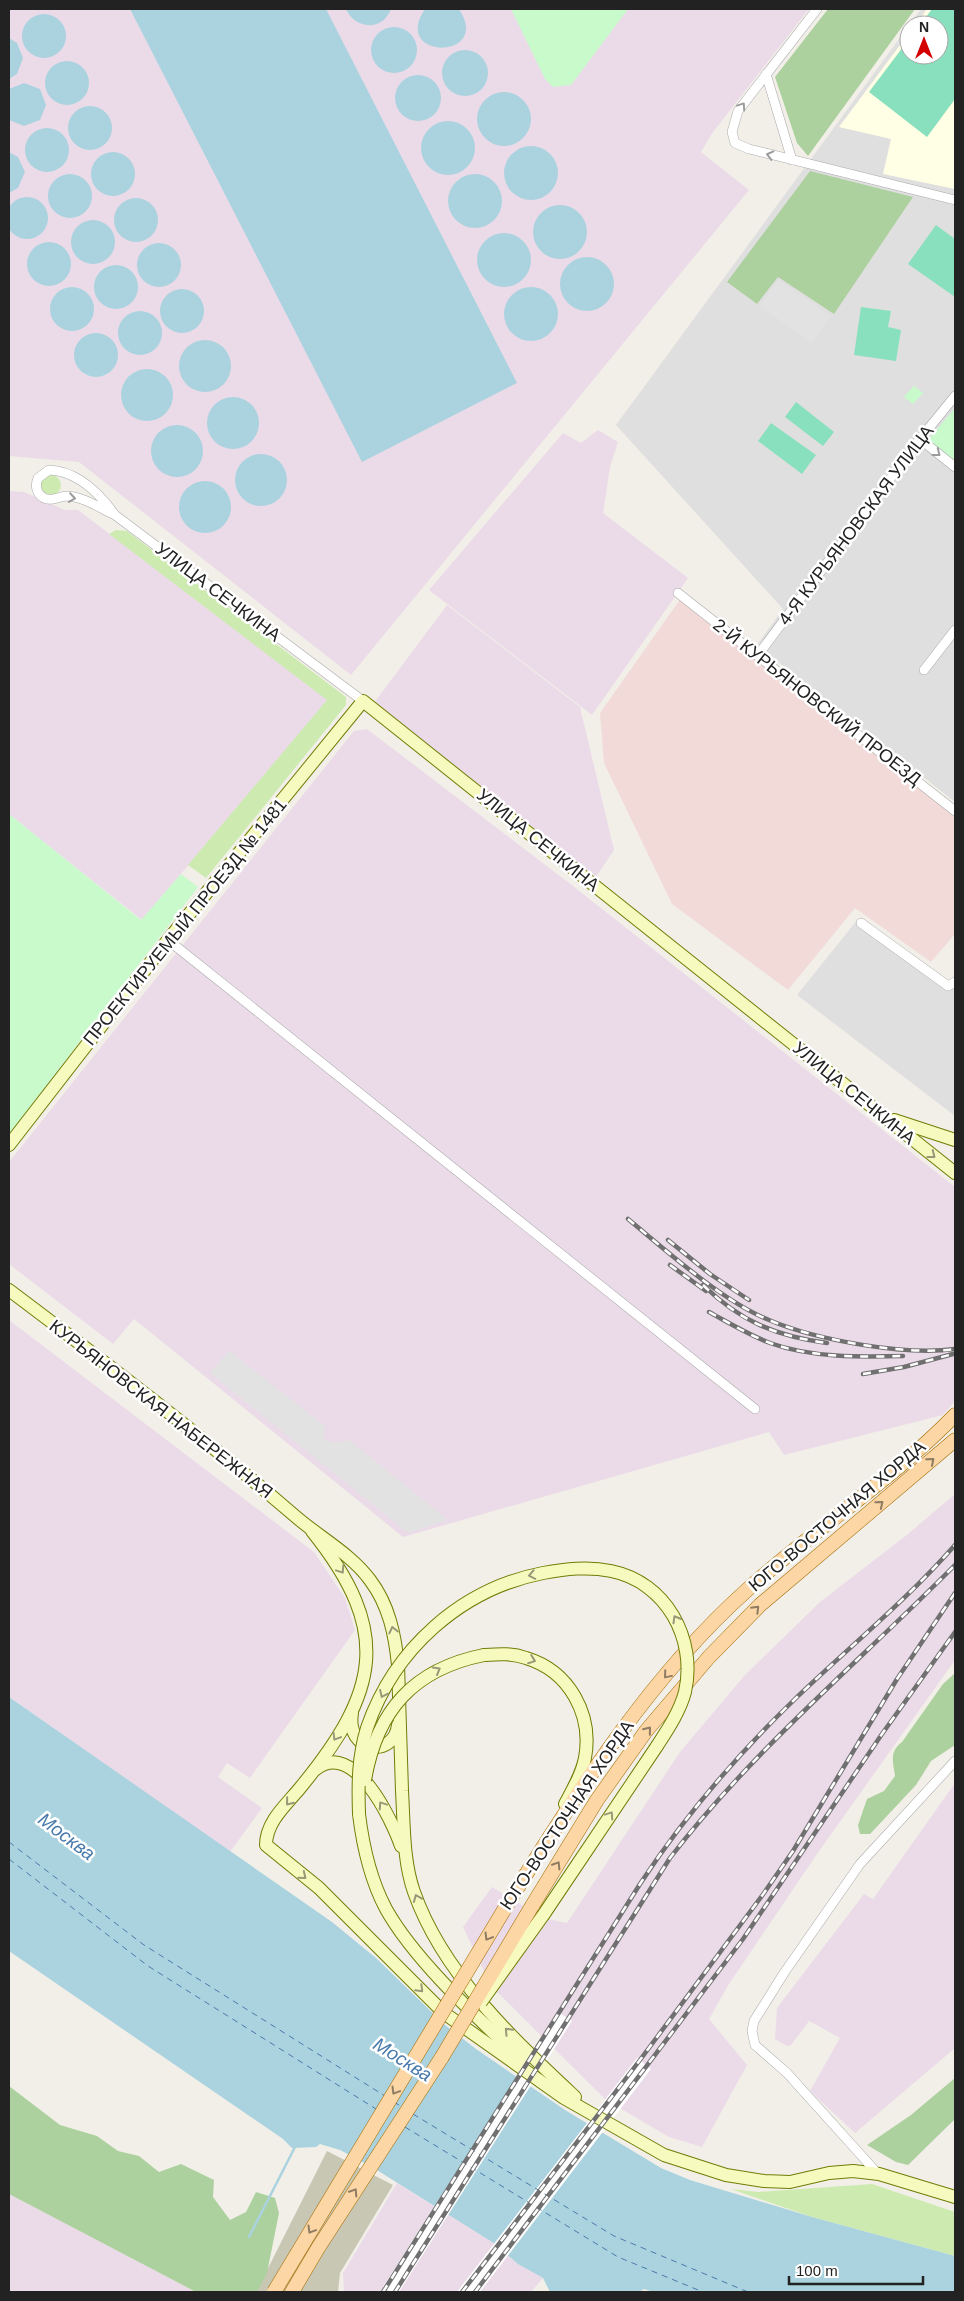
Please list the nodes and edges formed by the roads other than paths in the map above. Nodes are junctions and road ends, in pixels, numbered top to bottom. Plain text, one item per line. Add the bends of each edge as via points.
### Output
1 (817, 9) edge
2 (766, 74) junction
3 (792, 160) junction
4 (955, 200) edge
5 (954, 401) edge
6 (920, 439) junction
7 (955, 467) edge
8 (115, 515) junction
9 (678, 593) dead end
10 (955, 630) edge
11 (758, 655) junction
12 (924, 670) dead end
13 (363, 701) junction
14 (955, 811) edge
15 (861, 923) dead end
16 (168, 940) junction
17 (955, 982) edge
18 (882, 1116) junction
19 (955, 1140) edge
20 (9, 1145) edge
21 (955, 1173) edge
22 (9, 1290) edge
23 (755, 1410) dead end
24 (955, 1415) edge
25 (955, 1440) edge
26 (312, 1531) junction
27 (353, 1708) junction
28 (399, 1713) junction
29 (955, 1762) edge
30 (314, 1771) junction
31 (359, 1814) junction
32 (548, 1839) junction
33 (408, 1865) junction
34 (538, 1910) junction
35 (593, 2114) junction
36 (879, 2174) junction
37 (955, 2197) edge
38 (318, 2248) junction
39 (274, 2292) edge
40 (292, 2292) edge
41 (304, 2292) edge

1 - 2 street
2 - 3 street
3 -> 2 street via 749,150 736,143 732,132 738,111
3 - 4 street
5 - 6 street, 4-Я КУРЬЯНОВСКАЯ УЛИЦА
6 -> 7 street
6 - 11 street, 4-Я КУРЬЯНОВСКАЯ УЛИЦА
8 -> 8 street, УЛИЦА СЕЧКИНА via 102,497 72,477 49,470 38,478 36,487 45,498 67,496 81,499
8 - 13 street, УЛИЦА СЕЧКИНА
9 - 11 street, 2-Й КУРЬЯНОВСКИЙ ПРОЕЗД
10 - 12 street
11 - 14 street, 2-Й КУРЬЯНОВСКИЙ ПРОЕЗД
13 - 16 street, ПРОЕКТИРУЕМЫЙ ПРОЕЗД № 1481
13 - 18 street, УЛИЦА СЕЧКИНА
15 - 17 street via 948,986
16 - 20 street, ПРОЕКТИРУЕМЫЙ ПРОЕЗД № 1481
16 - 23 street
18 - 19 street
18 -> 21 street, УЛИЦА СЕЧКИНА
22 - 26 street, КУРЬЯНОВСКАЯ НАБЕРЕЖНАЯ via 144,1392
24 -> 32 main road, ЮГО-ВОСТОЧНАЯ ХОРДА via 897,1467 746,1590 696,1641 629,1720
34 -> 25 main road, ЮГО-ВОСТОЧНАЯ ХОРДА via 608,1784 646,1731 709,1658 760,1605
26 -> 27 street, КУРЬЯНОВСКАЯ НАБЕРЕЖНАЯ via 346,1577 364,1622 368,1651 364,1683
28 -> 26 street, КУРЬЯНОВСКАЯ НАБЕРЕЖНАЯ via 395,1640 383,1601 370,1579 343,1552
27 - 28 street via 351,1726 355,1736 374,1747 386,1744 394,1737
27 -> 30 street, КУРЬЯНОВСКАЯ НАБЕРЕЖНАЯ
28 - 33 street, КУРЬЯНОВСКАЯ НАБЕРЕЖНАЯ
29 - 36 street via 860,1864 784,1973 754,2021 752,2031 755,2045 787,2073
33 -> 30 street via 393,1822 359,1774 335,1762
30 -> 35 street, КУРЬЯНОВСКАЯ НАБЕРЕЖНАЯ via 267,1829 266,1845 319,1888 444,2013 564,2098
31 -> 32 street, bridge via 369,1758 384,1721 405,1694 444,1666 484,1655 507,1654 526,1657 560,1677 580,1706 586,1740 585,1759
34 -> 31 street, bridge via 657,1746 673,1721 684,1693 687,1651 682,1629 671,1610 637,1580 612,1571 586,1568 524,1577 466,1603 422,1637 385,1688 368,1728 360,1758
31 - 35 street via 367,1861 386,1908 400,1931 485,2025 534,2071
32 -> 39 main road, ЮГО-ВОСТОЧНАЯ ХОРДА, bridge
35 -> 33 street, КУРЬЯНОВСКАЯ НАБЕРЕЖНАЯ via 495,2018 454,1968 428,1926
38 -> 34 main road, ЮГО-ВОСТОЧНАЯ ХОРДА, bridge
35 - 36 street, КУРЬЯНОВСКАЯ НАБЕРЕЖНАЯ via 664,2155 726,2175 790,2182 829,2173
36 - 37 street, КУРЬЯНОВСКАЯ НАБЕРЕЖНАЯ
38 - 40 main road, ЮГО-ВОСТОЧНАЯ ХОРДА
38 - 41 main road

